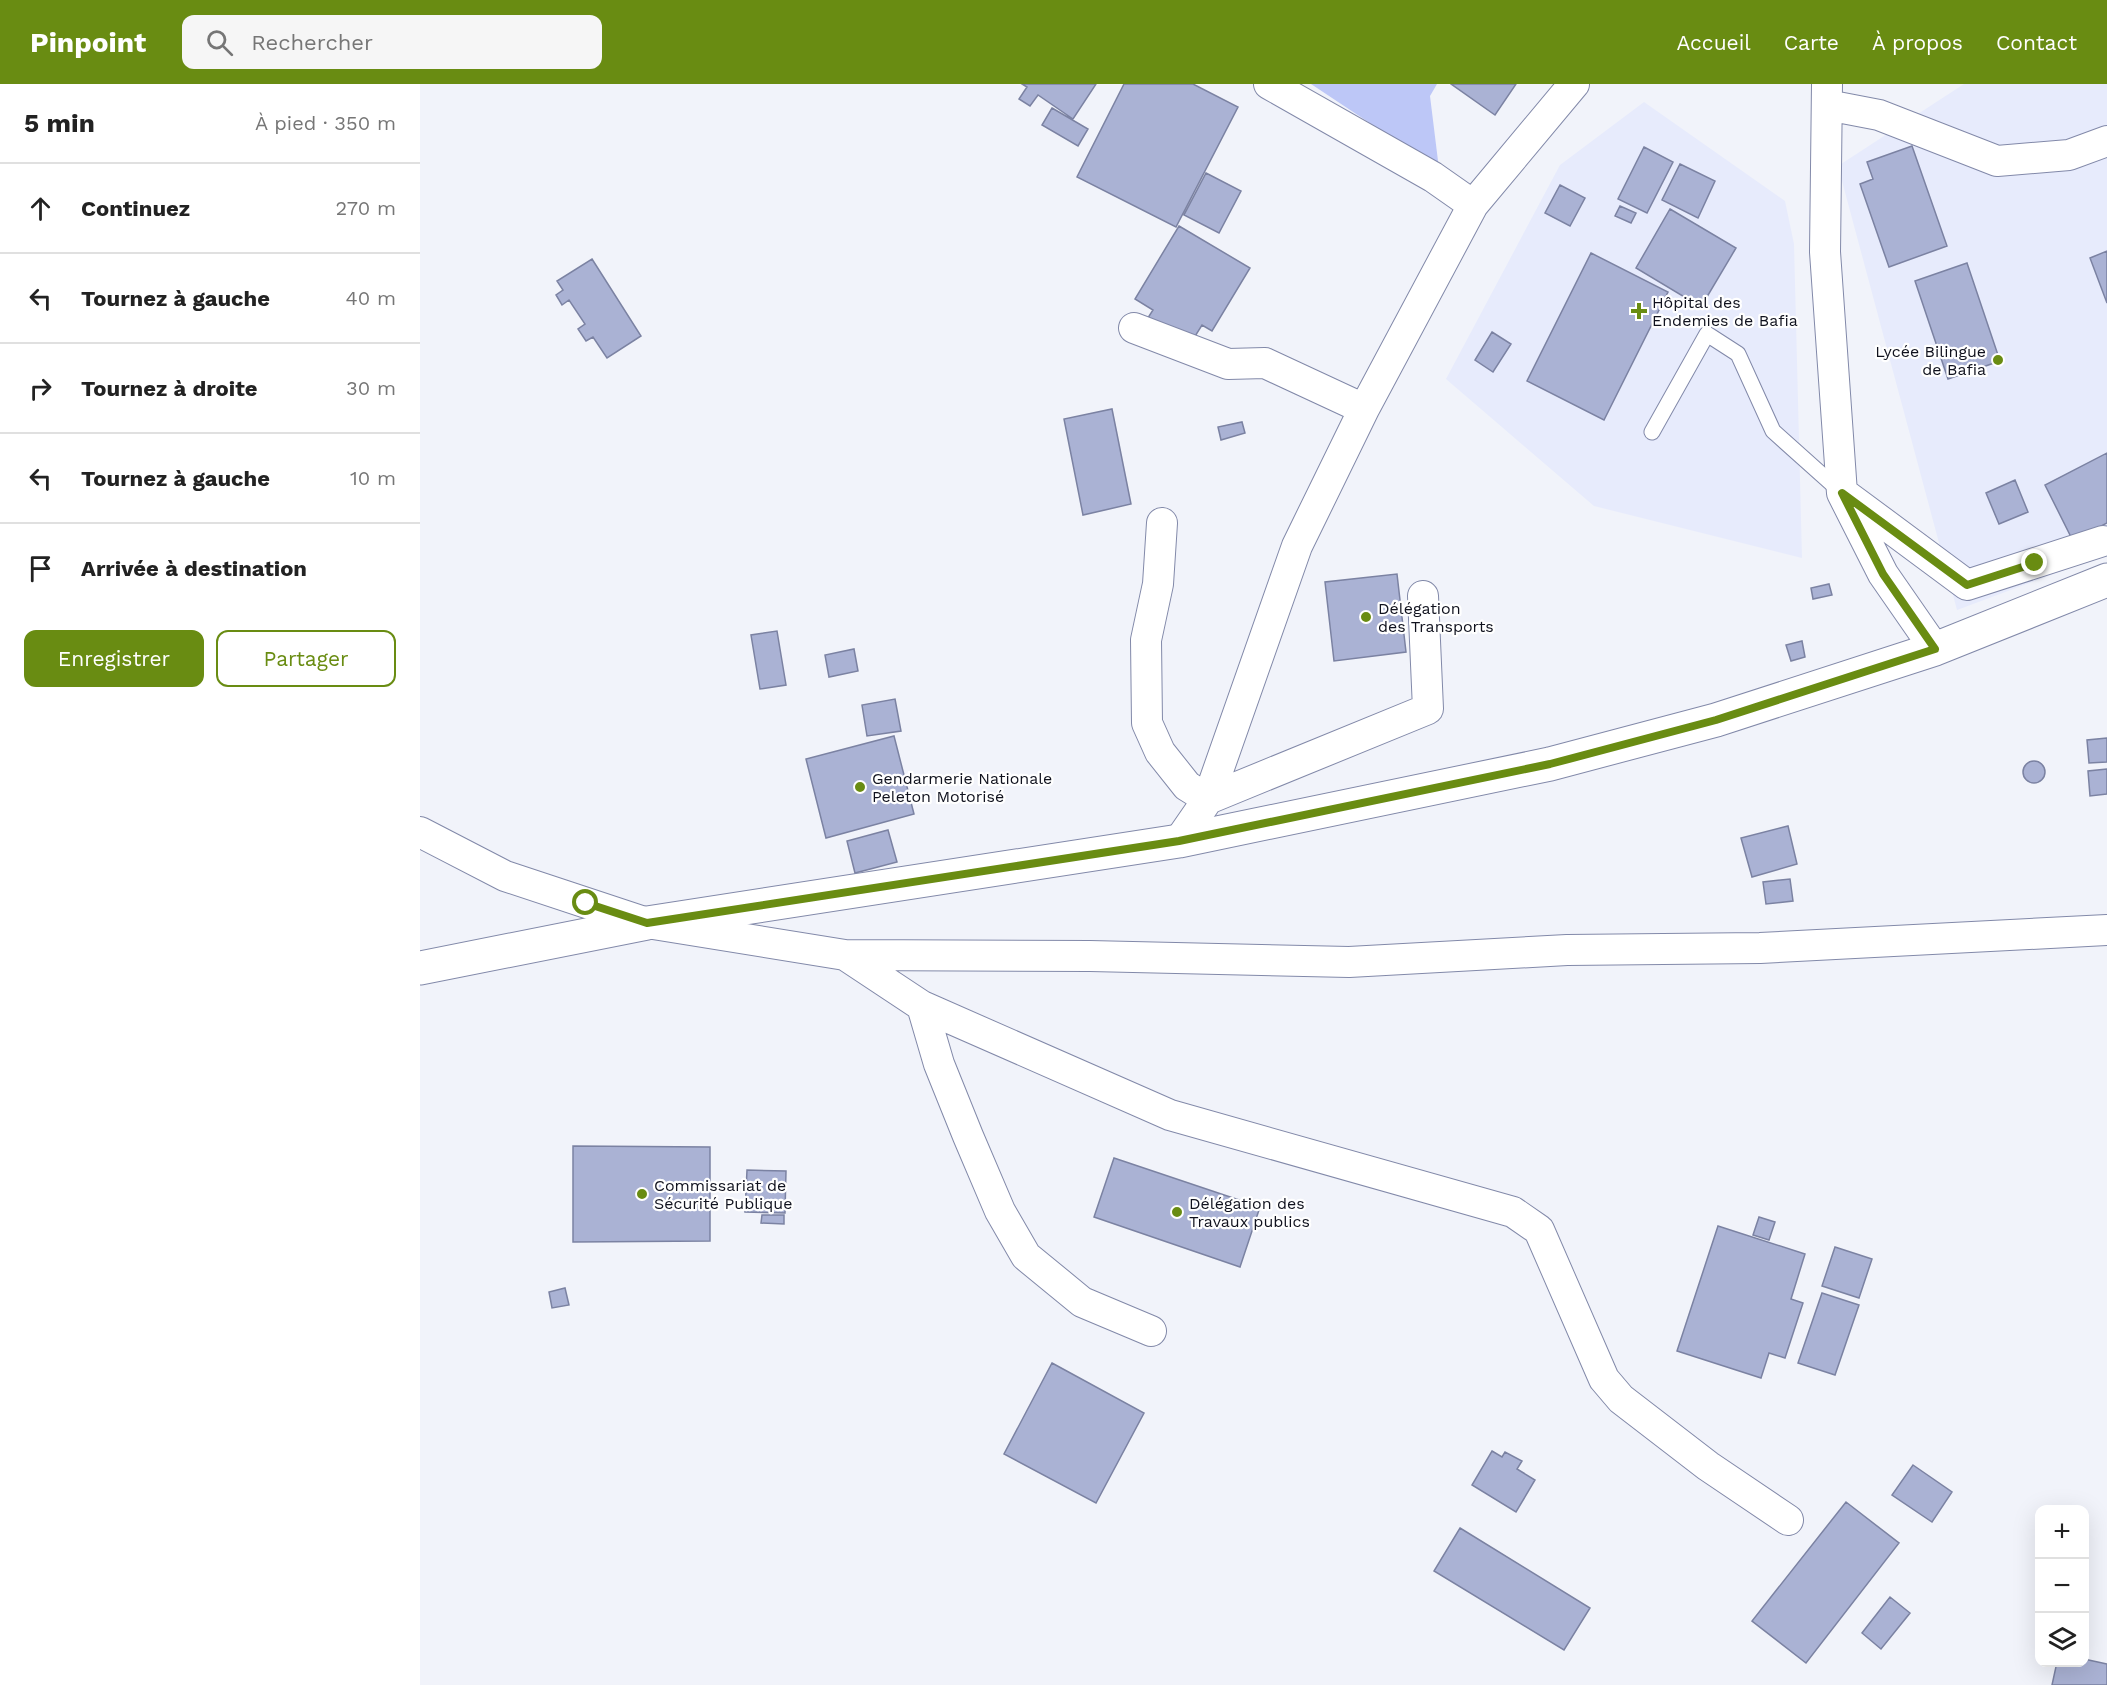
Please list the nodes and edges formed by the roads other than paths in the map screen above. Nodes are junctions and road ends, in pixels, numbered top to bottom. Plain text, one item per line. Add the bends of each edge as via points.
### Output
1 (1269, 84) edge
2 (1574, 84) edge
3 (1827, 94) edge
4 (2107, 141) edge
5 (1473, 205) junction
6 (1134, 328) dead end
7 (1364, 409) junction
8 (1652, 432) dead end
9 (1842, 493) junction
10 (1162, 523) dead end
11 (2103, 541) dead end
12 (2107, 580) edge
13 (1423, 596) dead end
14 (1935, 649) junction
15 (1208, 799) junction
16 (420, 832) edge
17 (1179, 841) junction
18 (647, 923) junction
19 (2107, 930) edge
20 (845, 955) junction
21 (420, 968) edge
22 (922, 1006) junction
23 (1151, 1331) dead end
24 (1788, 1520) dead end

1 - 5 street via 1433,177
2 - 5 street
3 - 4 street via 1997,161 2069,155
3 - 9 street via 1825,252
5 - 7 street
6 - 7 street via 1228,363 1265,363
7 - 15 street via 1297,546
8 - 9 lane via 1707,334 1738,354 1773,431
9 - 11 street via 1967,585
9 - 14 street via 1883,574
10 - 15 street via 1158,584 1146,640 1148,723 1160,752 1187,786
12 - 14 main road
13 - 15 street via 1428,709
14 - 17 main road via 1716,720 1550,764
15 - 17 street
16 - 18 street via 505,876
17 - 18 main road
18 - 20 street
18 - 21 main road
19 - 20 street via 1760,948 1567,950 1349,962
20 - 22 street
22 - 23 street via 939,1064 968,1136 1000,1211 1026,1256 1082,1302
22 - 24 street via 1170,1115 1513,1212 1539,1230 1604,1379 1621,1399 1708,1466

